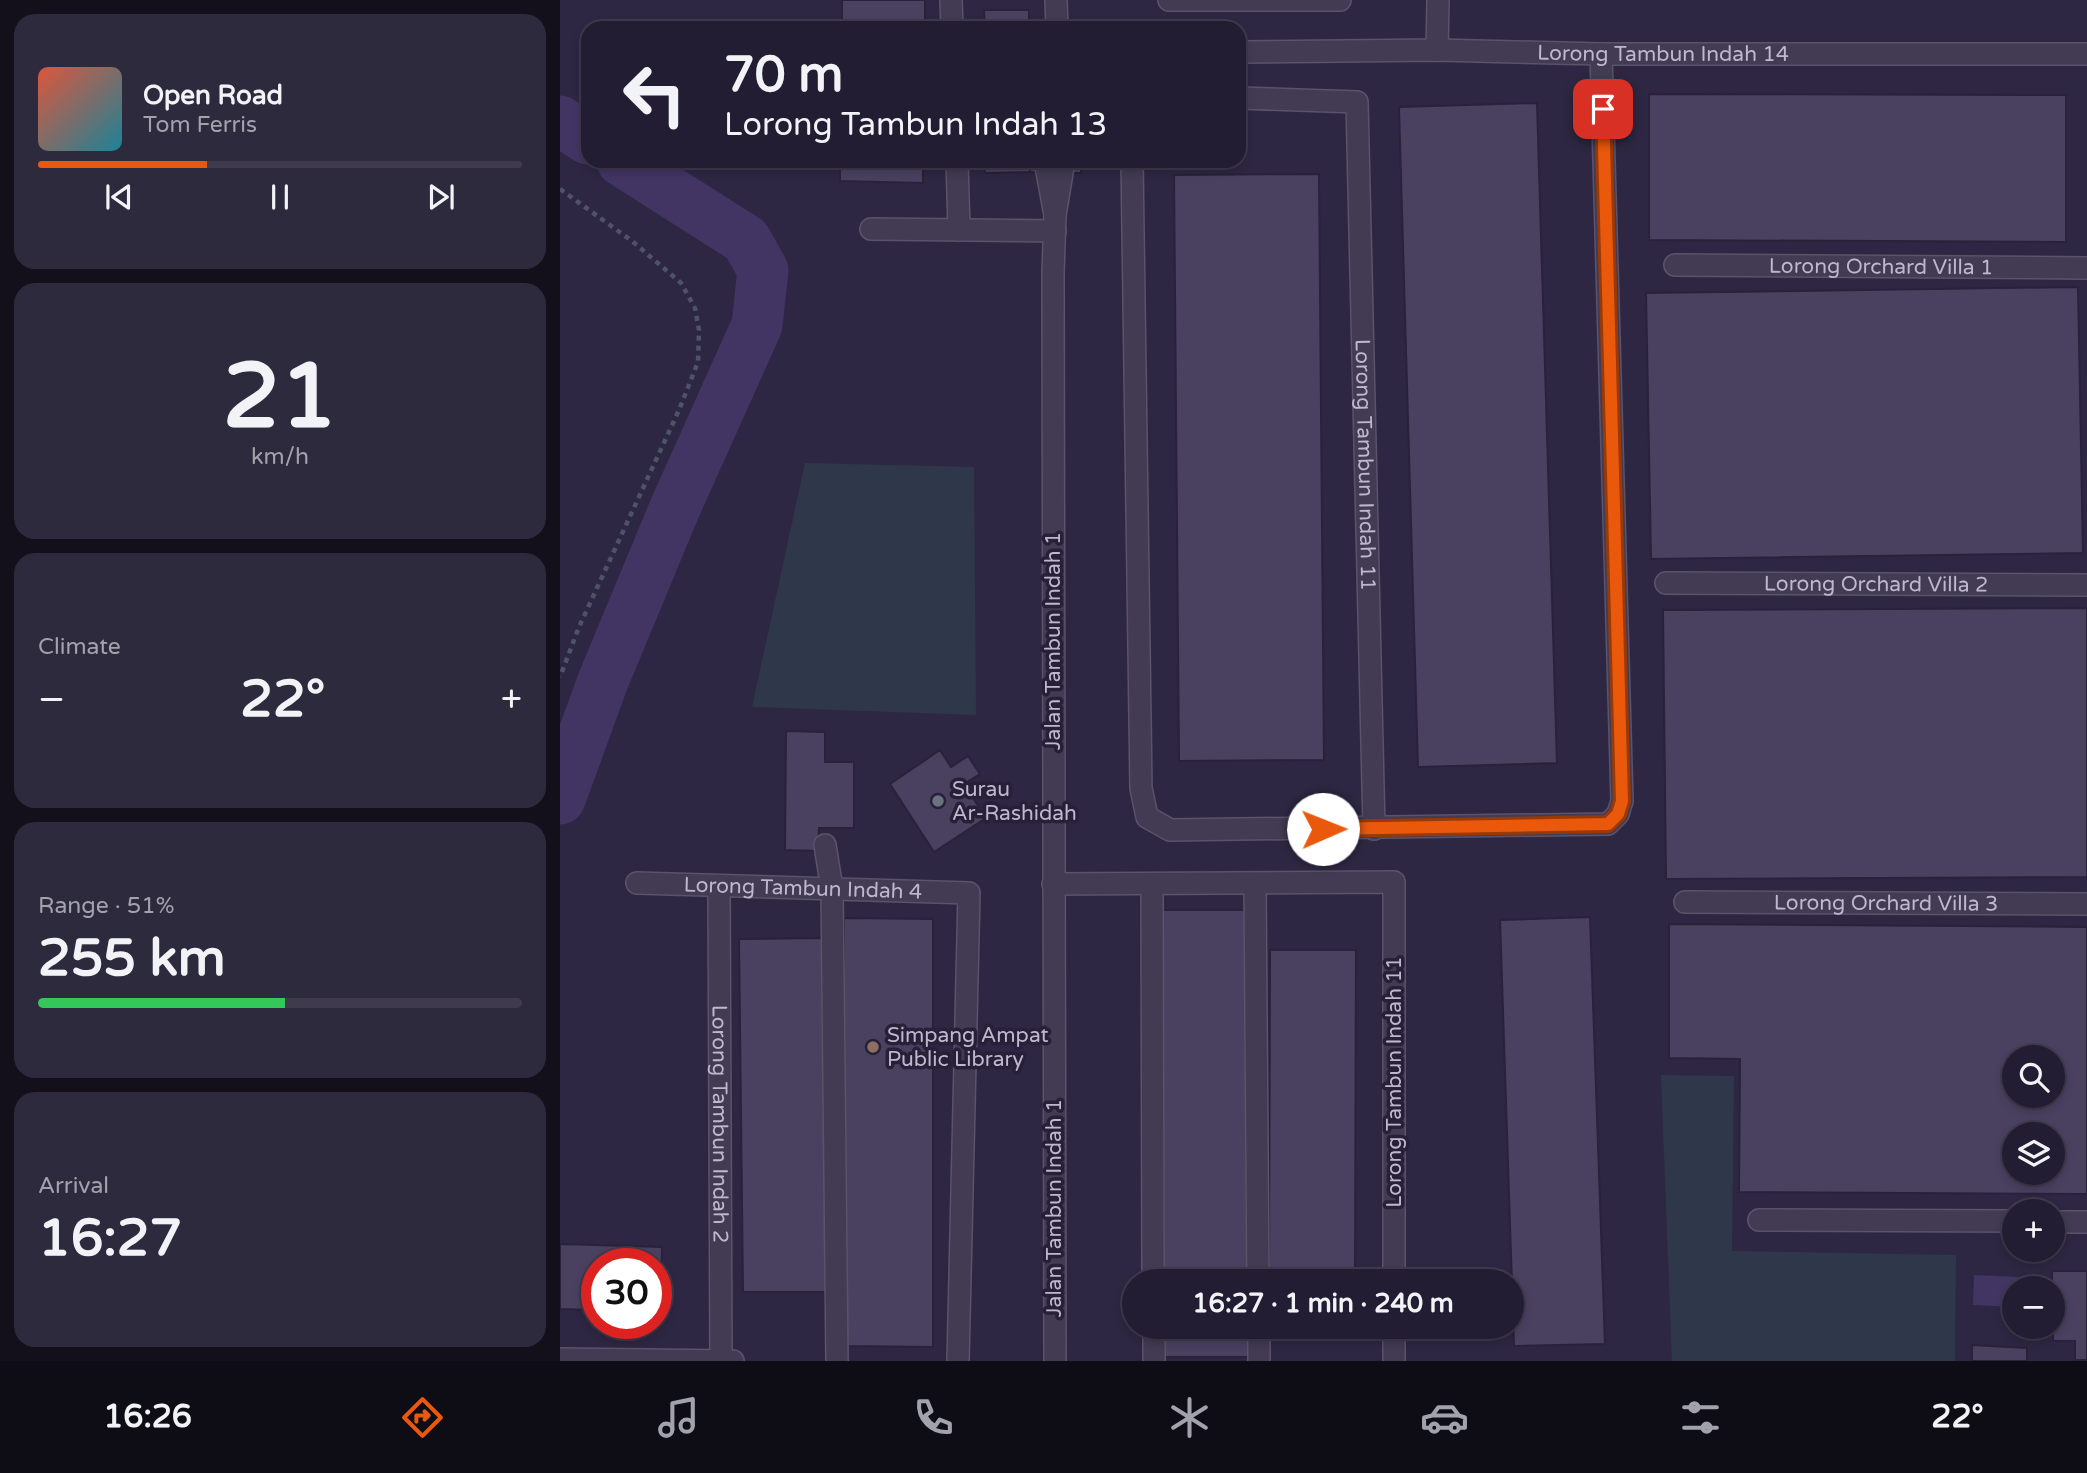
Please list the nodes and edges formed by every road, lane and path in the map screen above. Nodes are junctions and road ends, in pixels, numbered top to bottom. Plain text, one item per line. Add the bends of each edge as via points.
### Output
1 (951, 0) edge
2 (1056, 0) edge
3 (1169, 0) edge
4 (1340, 0) edge
5 (1438, 0) edge
6 (952, 21) edge
7 (1057, 21) edge
8 (1437, 50) junction
9 (1246, 52) edge
10 (1601, 54) junction
11 (2087, 54) edge
12 (1246, 98) edge
13 (957, 168) edge
14 (1046, 168) edge
15 (1063, 168) edge
16 (1132, 168) edge
17 (560, 189) edge
18 (1055, 223) junction
19 (871, 229) dead end
20 (959, 230) junction
21 (1675, 265) dead end
22 (2087, 268) edge
23 (1666, 583) dead end
24 (2087, 585) edge
25 (560, 677) edge
26 (1374, 829) junction
27 (825, 845) dead end
28 (636, 883) dead end
29 (1255, 883) junction
30 (1053, 884) junction
31 (1152, 884) junction
32 (719, 886) junction
33 (832, 889) junction
34 (1685, 902) dead end
35 (2087, 904) edge
36 (1759, 1220) dead end
37 (2002, 1222) edge
38 (2065, 1222) edge
39 (2087, 1222) edge
40 (1153, 1269) edge
41 (1258, 1269) edge
42 (1394, 1269) edge
43 (1154, 1339) edge
44 (1259, 1339) edge
45 (1394, 1339) edge
46 (560, 1359) edge
47 (721, 1361) edge
48 (734, 1361) edge
49 (837, 1361) edge
50 (958, 1361) edge
51 (1055, 1361) edge
52 (1154, 1361) edge
53 (1259, 1361) edge
54 (1394, 1361) edge

1 - 6 street
2 - 7 street
3 - 4 street
5 - 8 street
8 - 9 street, Lorong Tambun Indah 14
8 - 10 street, Lorong Tambun Indah 14
10 - 11 street, Lorong Tambun Indah 14
10 - 26 street via 1622,801 1608,824
12 - 26 street, Lorong Tambun Indah 11 via 1357,102
13 - 20 street
14 - 18 street, Jalan Tambun Indah 1
15 - 18 street, Jalan Tambun Indah 1
16 - 26 street via 1140,789 1147,817 1170,830
17 - 25 path via 681,283 695,308 699,330 698,362 679,410
18 - 20 street
18 - 30 street, Jalan Tambun Indah 1
19 - 20 street
21 - 22 street, Lorong Orchard Villa 1
23 - 24 street, Lorong Orchard Villa 2
27 - 33 street
28 - 32 street, Lorong Tambun Indah 4
29 - 31 street
29 - 41 street
29 - 42 street, Lorong Tambun Indah 11 via 1394,883
30 - 31 street
30 - 51 street, Jalan Tambun Indah 1
31 - 40 street
32 - 33 street, Lorong Tambun Indah 4
32 - 47 street, Lorong Tambun Indah 2
33 - 49 street
33 - 50 street, Lorong Tambun Indah 4 via 969,894
34 - 35 street, Lorong Orchard Villa 3
36 - 37 street
38 - 39 street
43 - 52 street
44 - 53 street
45 - 54 street
46 - 47 street
47 - 48 street

